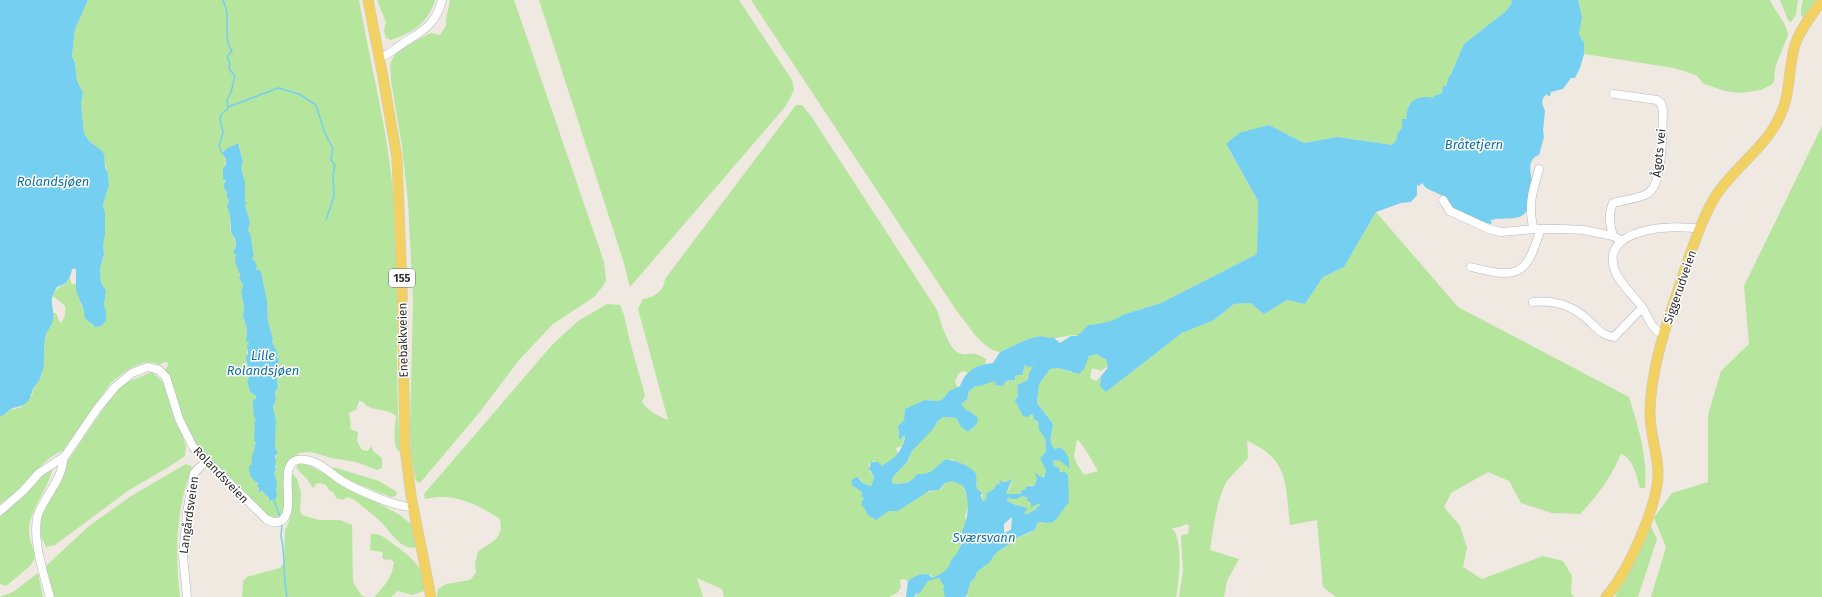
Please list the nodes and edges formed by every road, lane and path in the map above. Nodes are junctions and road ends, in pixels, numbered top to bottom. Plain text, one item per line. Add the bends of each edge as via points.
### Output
1 (368, 0) edge
2 (442, 0) edge
3 (1822, 0) edge
4 (379, 54) junction
5 (1614, 94) dead end
6 (1539, 169) dead end
7 (1443, 200) dead end
8 (1537, 229) junction
9 (1700, 229) junction
10 (1613, 236) junction
11 (1622, 241) junction
12 (1471, 267) dead end
13 (1533, 302) dead end
14 (1642, 308) junction
15 (1664, 335) junction
16 (62, 459) junction
17 (206, 461) junction
18 (414, 507) junction
19 (0, 511) edge
20 (50, 597) edge
21 (187, 597) edge
22 (432, 597) edge
23 (1606, 597) edge

1 - 4 main road, Enebakkveien / 155
2 - 4 street via 429,26 397,47
3 - 9 main road, Siggerudveien via 1795,45 1786,101 1780,116 1766,138 1717,194
4 - 18 main road, Enebakkveien / 155 via 398,172 405,448
5 - 10 street, Ågots vei via 1657,100 1662,103 1663,111 1659,174 1656,184 1647,194 1614,203 1610,218
6 - 8 street via 1530,206 1530,219
7 - 8 street via 1450,211 1489,229 1512,232
8 - 10 street via 1584,230
8 - 12 street via 1532,255 1520,269 1512,273
9 - 11 street via 1650,230 1631,234
9 - 15 main road, Siggerudveien
10 - 11 street
11 - 14 street via 1614,256 1615,270
13 - 14 street via 1553,302 1566,306 1578,312 1605,335 1614,337
14 - 15 street via 1655,331
15 - 23 main road, Siggerudveien via 1650,408 1658,471 1655,498 1648,520 1628,561
16 - 17 street, Rolandsveien via 112,391 132,373 148,367 159,370 166,377 185,434
16 - 19 street, Rolandsveien via 40,473
16 - 20 street via 61,469 36,524 40,560
17 - 18 street, Rolandsveien via 264,518 274,522 283,520 288,512 288,472 291,464 304,459 317,464 357,489 401,506
17 - 21 street, Langårdsveien via 194,473 187,513 183,556
18 - 22 main road, Enebakkveien / 155

